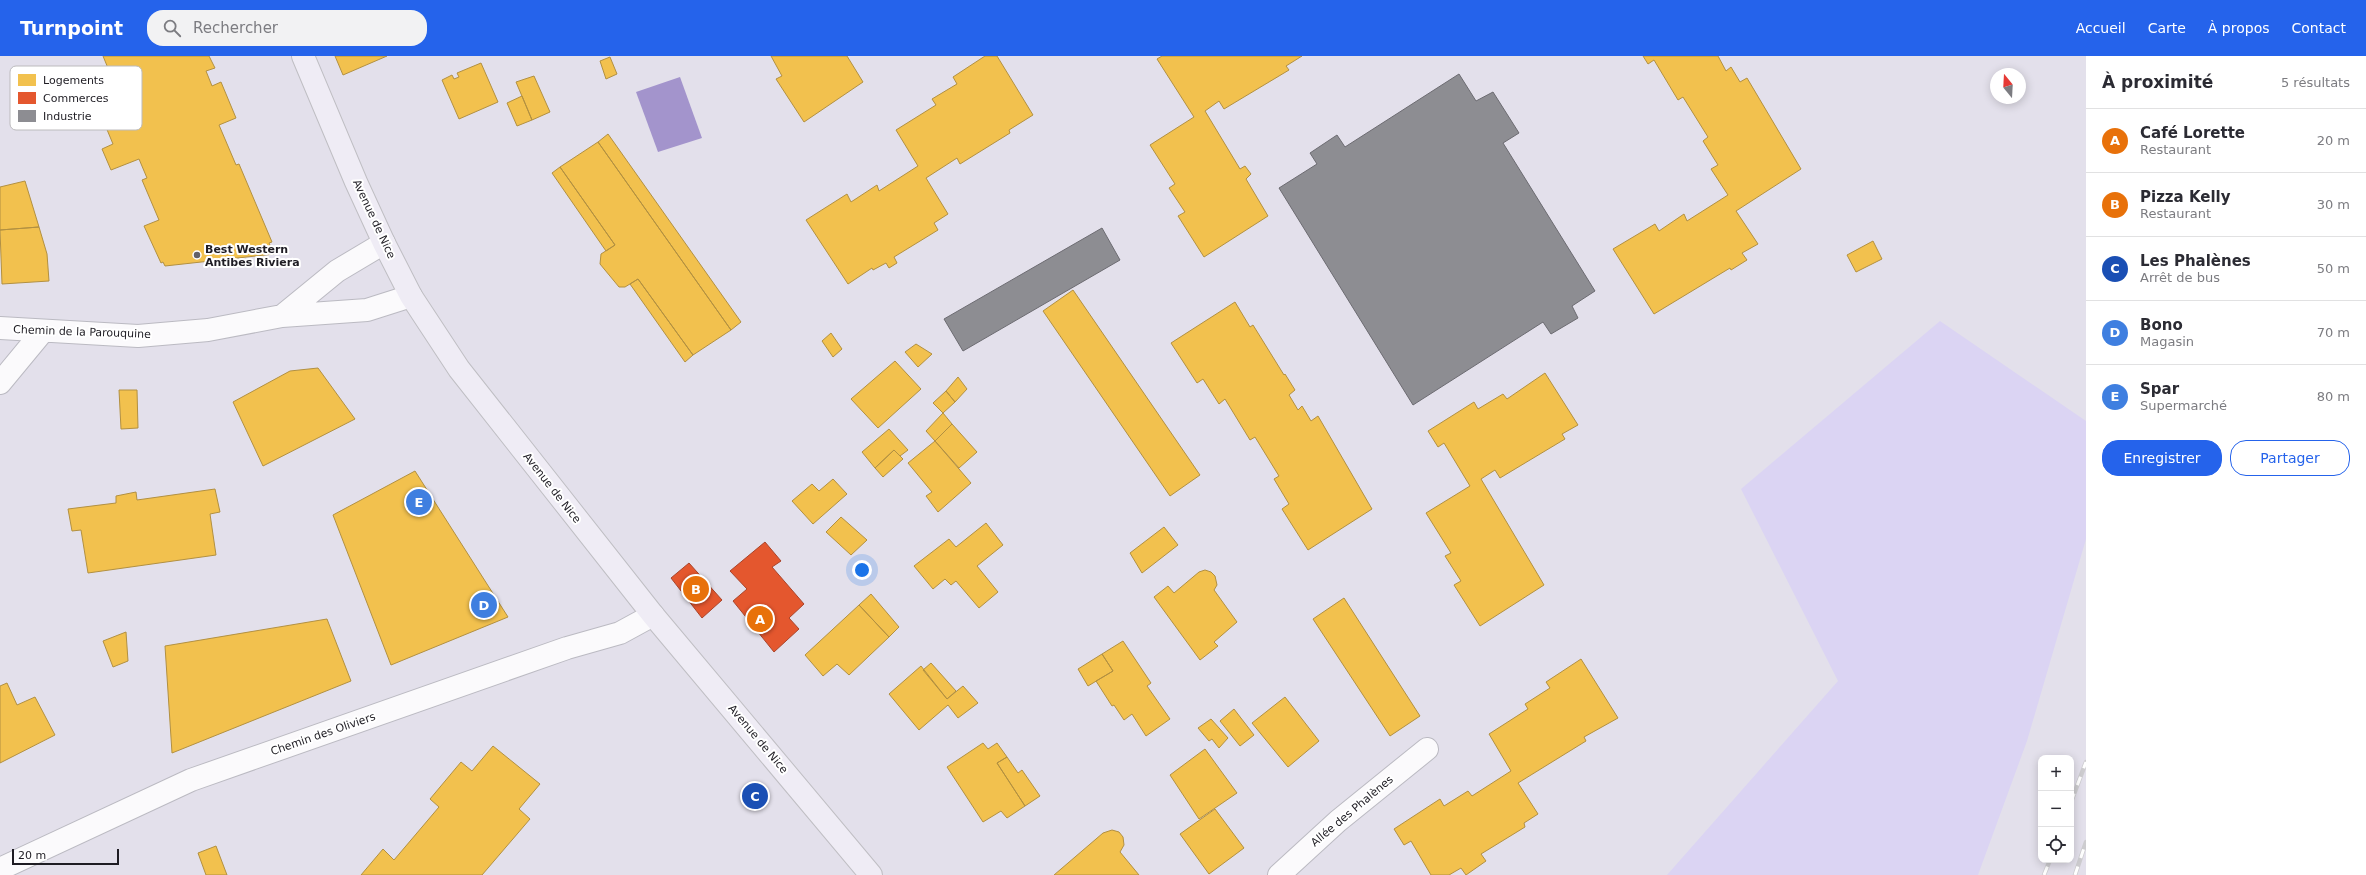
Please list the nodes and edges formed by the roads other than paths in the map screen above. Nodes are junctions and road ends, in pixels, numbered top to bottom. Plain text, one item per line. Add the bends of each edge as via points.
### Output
1 (303, 56) edge
2 (384, 243) junction
3 (411, 296) junction
4 (282, 316) junction
5 (0, 328) edge
6 (43, 331) junction
7 (0, 383) edge
8 (653, 615) junction
9 (1427, 748) dead end
10 (0, 869) edge
11 (871, 875) edge
12 (1279, 875) edge

1 - 2 main road, Avenue de Nice
2 - 3 main road, Avenue de Nice
2 - 4 street, Chemin de la Parouquine via 337,271
3 - 4 street, Chemin de la Parouquine via 367,310
3 - 8 main road, Avenue de Nice via 478,394
4 - 6 street, Chemin de la Parouquine via 208,330 138,336
5 - 6 street, Chemin de la Parouquine
6 - 7 street
8 - 10 street, Chemin des Oliviers via 620,633 567,648 191,780
8 - 11 main road, Avenue de Nice
9 - 12 street, Allée des Phalènes via 1338,821

